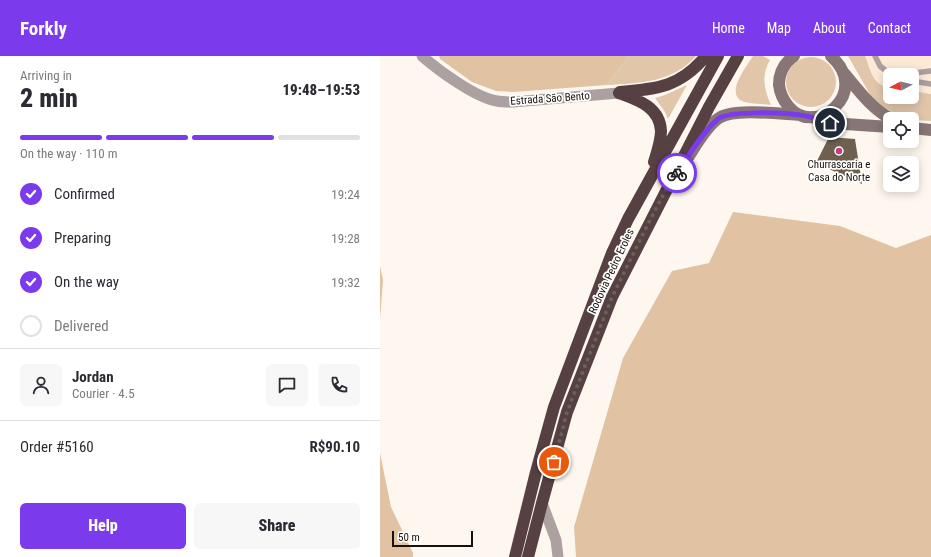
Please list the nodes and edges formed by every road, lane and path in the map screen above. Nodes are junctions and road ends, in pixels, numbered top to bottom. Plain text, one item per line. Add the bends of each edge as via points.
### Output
1 (422, 56) edge
2 (706, 56) edge
3 (718, 56) edge
4 (738, 56) edge
5 (794, 56) edge
6 (876, 56) edge
7 (838, 62) edge
8 (883, 68) edge
9 (931, 71) edge
10 (919, 72) edge
11 (919, 82) edge
12 (931, 84) edge
13 (619, 93) junction
14 (883, 115) edge
15 (806, 116) junction
16 (883, 127) edge
17 (919, 129) edge
18 (931, 130) edge
19 (652, 175) junction
20 (669, 184) junction
21 (542, 503) junction
22 (515, 557) edge
23 (528, 557) edge
24 (558, 557) edge

1 - 13 street, Estrada São Bento via 472,91 496,101 513,102
2 - 13 highway via 684,77 670,84
3 - 19 highway, Rodovia Pedro Eroles
4 - 20 highway, Rodovia Pedro Eroles
5 - 15 street via 782,69 780,91 791,109
6 - 8 lane
7 - 14 street via 871,106
7 - 15 street via 846,83 839,103 822,116
9 - 10 lane
11 - 12 lane
13 - 19 highway via 645,104 654,111 659,120 661,132
15 - 16 street via 830,123
15 - 20 street via 744,112 720,118 710,126
17 - 18 street
19 - 22 highway, Rodovia Pedro Eroles via 612,253 554,407
20 - 21 highway, Rodovia Pedro Eroles via 612,297 567,412
21 - 23 highway, Rodovia Pedro Eroles
21 - 24 street via 556,540

